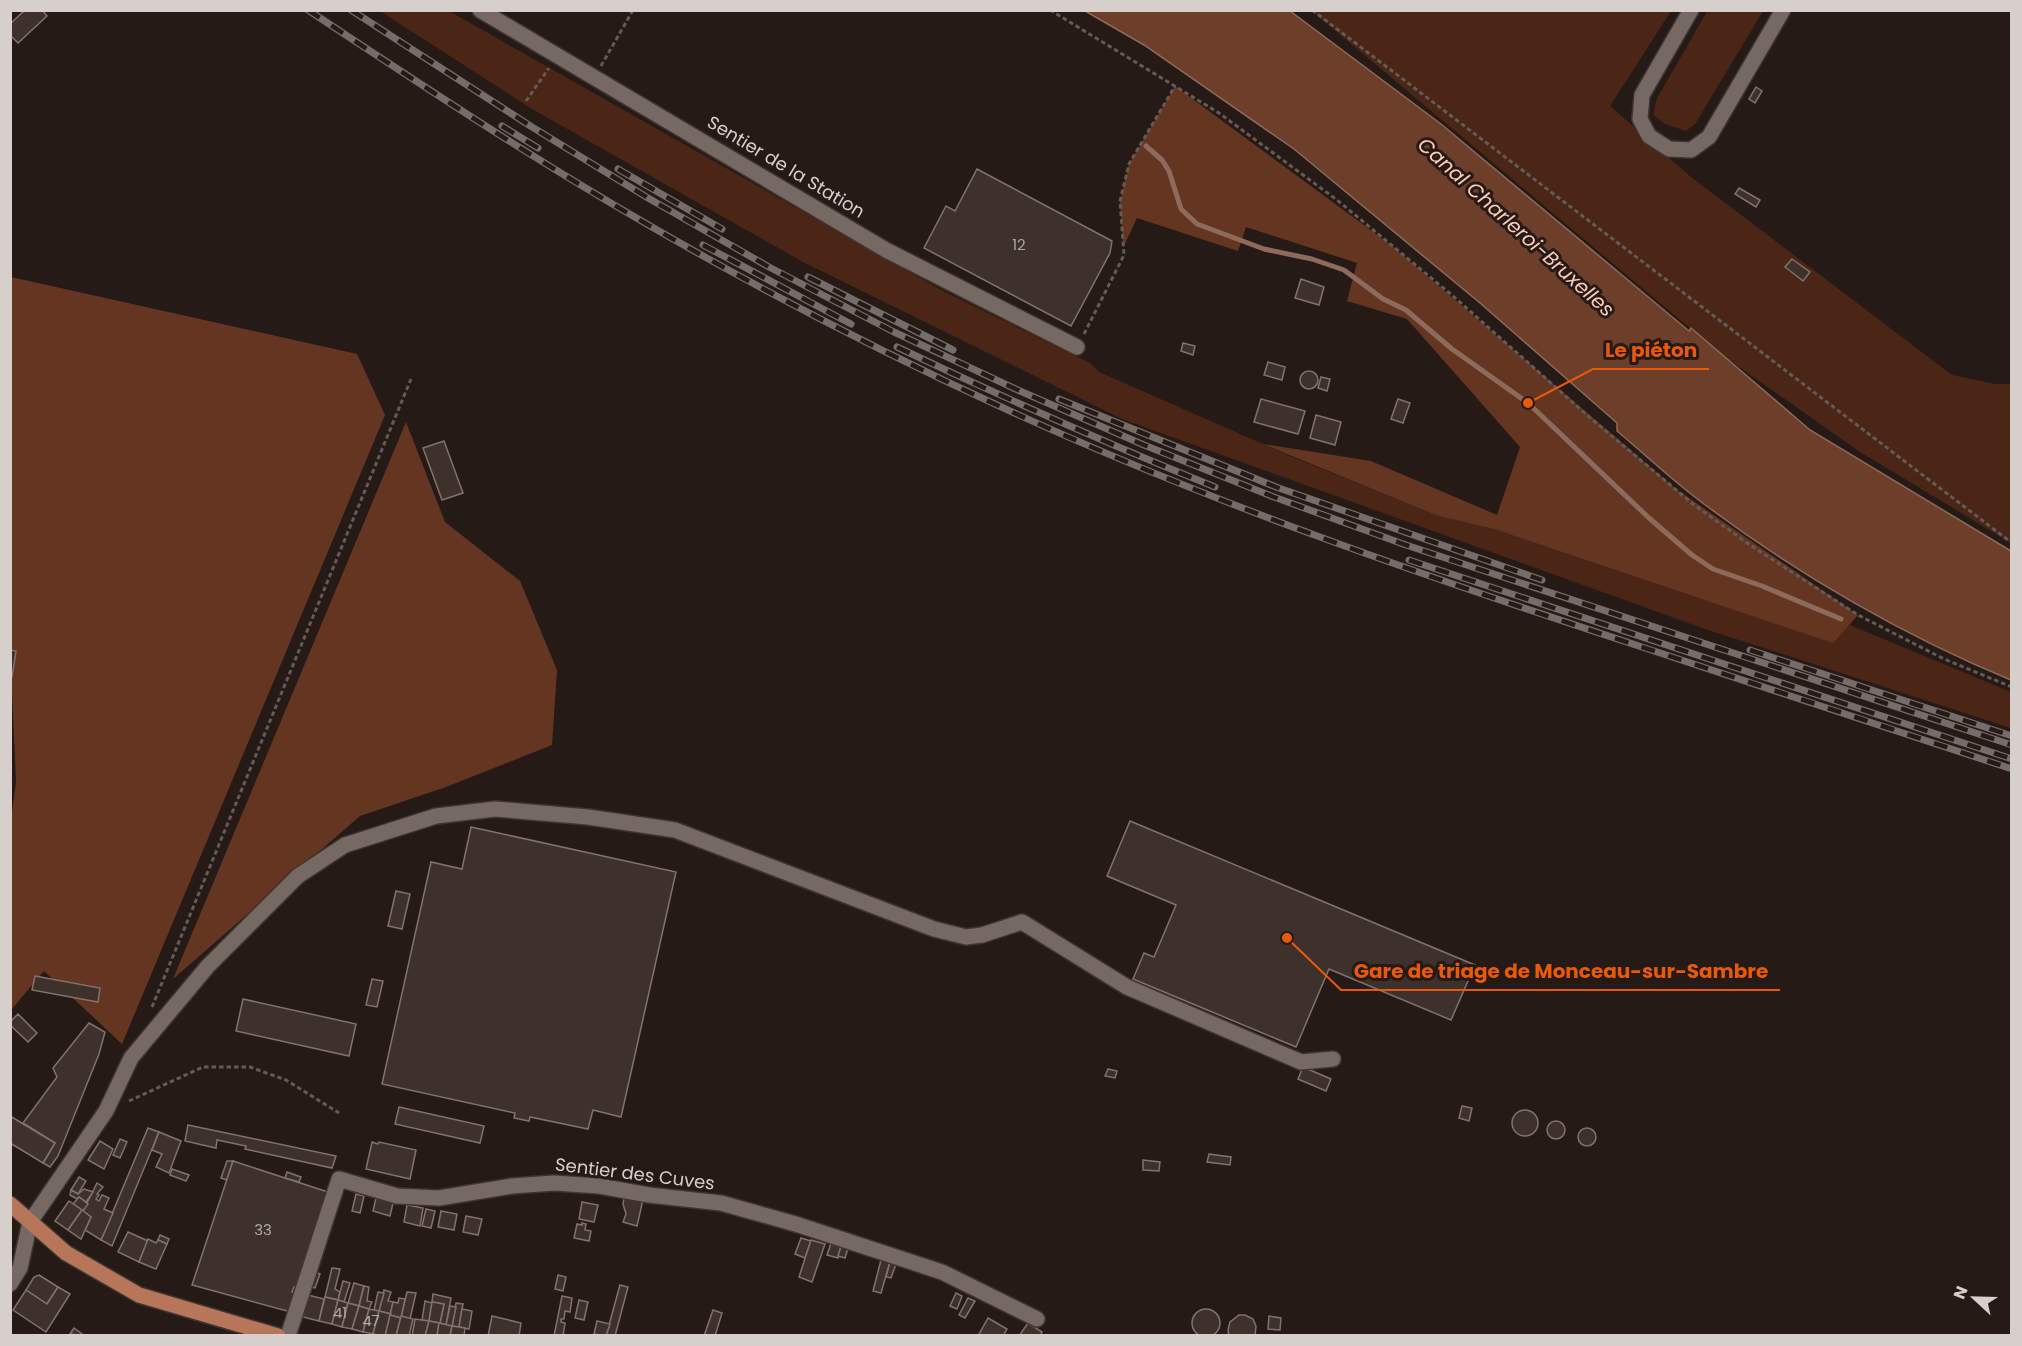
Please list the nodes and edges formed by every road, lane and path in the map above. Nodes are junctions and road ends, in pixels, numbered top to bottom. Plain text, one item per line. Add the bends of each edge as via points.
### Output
1 (480, 10) edge
2 (633, 10) edge
3 (1050, 10) edge
4 (1312, 10) edge
5 (1691, 10) edge
6 (1782, 10) edge
7 (559, 56) junction
8 (596, 77) junction
9 (1175, 86) junction
10 (526, 101) dead end
11 (1077, 347) joint
12 (411, 379) dead end
13 (2012, 543) edge
14 (2012, 687) edge
15 (149, 1014) dead end
16 (1332, 1059) dead end
17 (106, 1112) junction
18 (339, 1113) dead end
19 (10, 1204) edge
20 (30, 1222) junction
21 (10, 1284) edge
22 (1037, 1319) dead end
23 (278, 1335) edge
24 (288, 1335) edge

1 - 7 street, Sentier de la Station
2 - 8 path
3 - 9 path
4 - 13 path
5 - 6 street via 1642,95 1640,118 1649,136 1670,149 1691,150 1708,137
7 - 8 street, Sentier de la Station
7 - 10 path
8 - 11 street, Sentier de la Station via 886,250
9 - 11 path via 1129,164 1120,201 1124,255
9 - 14 path via 1219,113 1337,200 1684,497 1747,543 1858,615 1944,659
12 - 15 path
16 - 17 street via 1301,1062 1127,987 1023,922 966,937 934,929 675,830 495,809 436,816 345,845 298,876 208,966 131,1058
17 - 18 path via 203,1067 250,1067 286,1080
17 - 20 street
19 - 20 main road
20 - 21 street via 20,1268
20 - 23 main road via 66,1253 139,1295
22 - 24 street, Sentier des Cuves via 942,1272 721,1203 554,1182 439,1198 397,1196 339,1179

